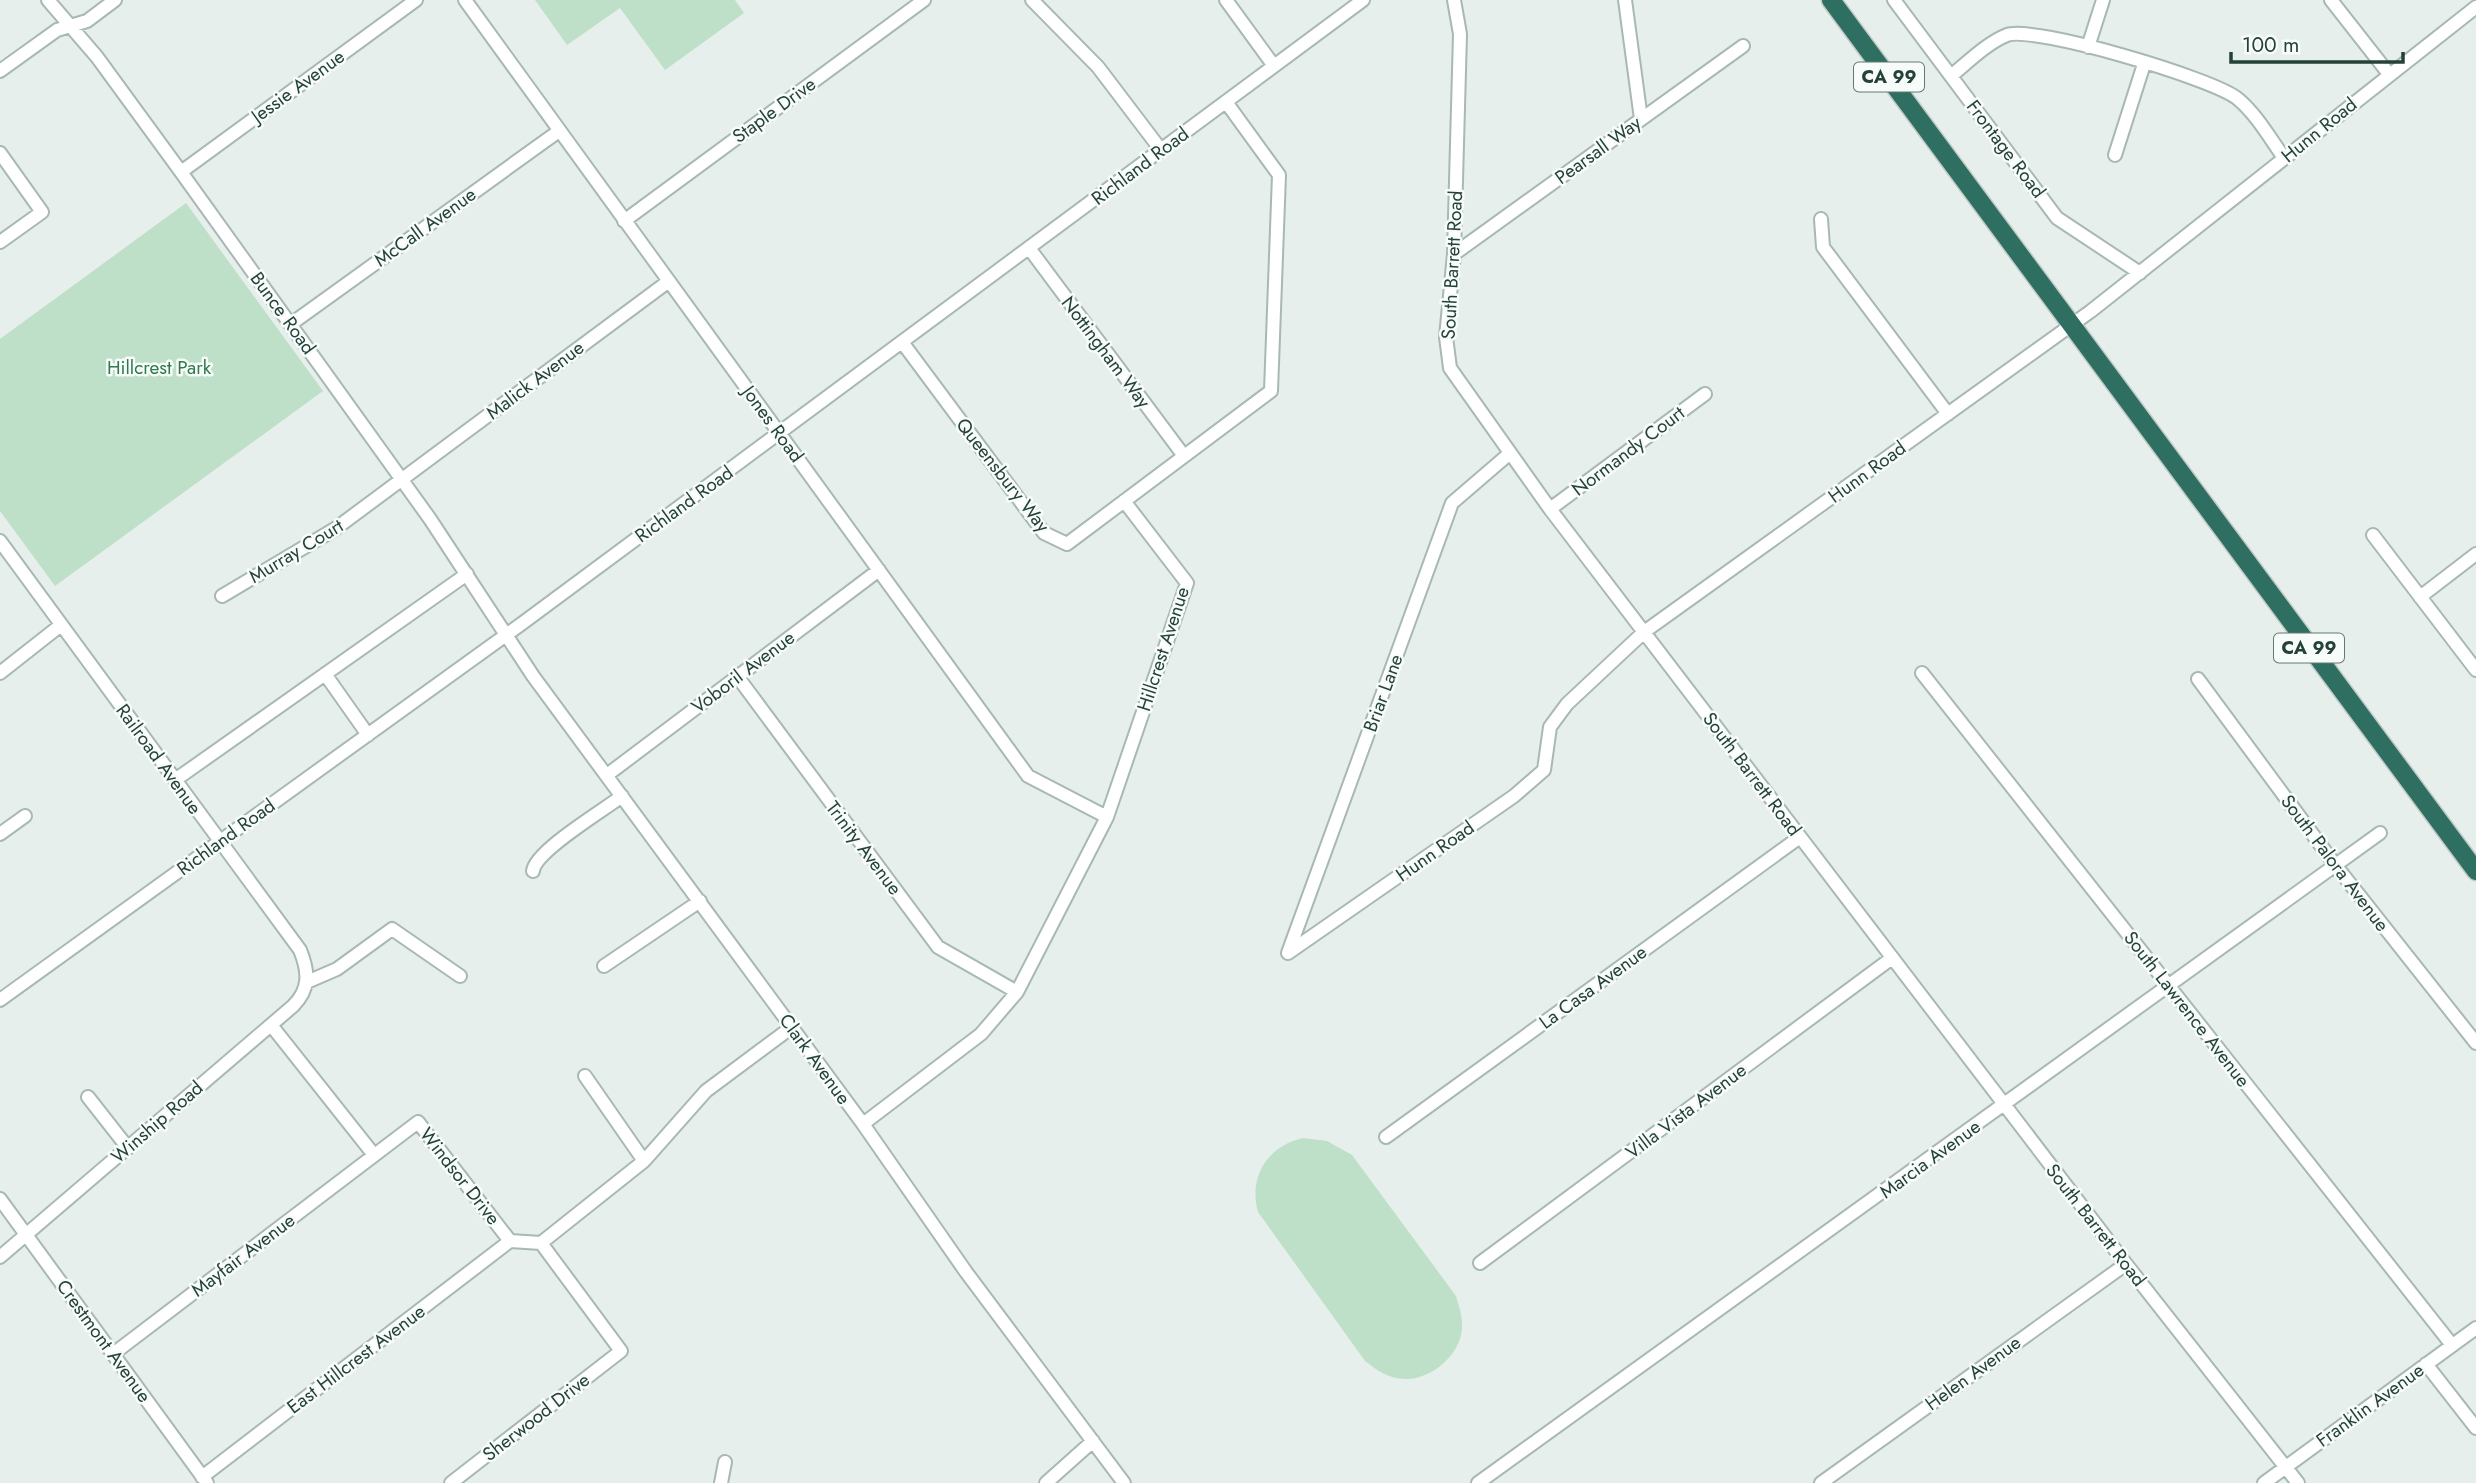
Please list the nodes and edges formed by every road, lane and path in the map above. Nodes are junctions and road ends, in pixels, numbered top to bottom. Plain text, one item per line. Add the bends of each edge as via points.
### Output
1 (48, 0) edge
2 (115, 0) edge
3 (416, 0) edge
4 (465, 0) edge
5 (924, 0) edge
6 (1032, 0) edge
7 (1226, 0) edge
8 (1363, 0) edge
9 (1454, 0) edge
10 (1625, 0) edge
11 (1831, 0) edge
12 (1894, 0) edge
13 (2103, 0) edge
14 (2331, 0) edge
15 (2476, 7) edge
16 (70, 26) junction
17 (1743, 46) dead end
18 (2088, 47) junction
19 (2144, 64) junction
20 (1274, 66) junction
21 (0, 71) edge
22 (2389, 74) junction
23 (1951, 76) junction
24 (1226, 102) junction
25 (1641, 119) junction
26 (559, 131) junction
27 (1161, 150) junction
28 (0, 152) edge
29 (2115, 155) dead end
30 (2284, 158) junction
31 (181, 172) junction
32 (1821, 219) dead end
33 (624, 221) junction
34 (0, 242) edge
35 (1029, 248) junction
36 (1454, 254) junction
37 (2140, 273) junction
38 (669, 281) junction
39 (291, 324) junction
40 (2072, 324) junction
41 (902, 342) junction
42 (1705, 394) dead end
43 (1948, 414) junction
44 (780, 433) junction
45 (1509, 454) junction
46 (1184, 456) junction
47 (402, 479) junction
48 (1124, 501) junction
49 (1550, 509) junction
50 (2373, 536) dead end
51 (0, 541) edge
52 (2476, 554) edge
53 (879, 570) junction
54 (467, 574) junction
55 (222, 596) dead end
56 (2420, 597) junction
57 (61, 625) junction
58 (1644, 632) junction
59 (506, 636) junction
60 (2476, 670) edge
61 (0, 673) edge
62 (1922, 673) dead end
63 (325, 674) junction
64 (737, 677) junction
65 (2198, 680) dead end
66 (368, 735) junction
67 (607, 775) junction
68 (175, 780) junction
69 (622, 796) junction
70 (25, 816) dead end
71 (1107, 817) junction
72 (2381, 833) dead end
73 (0, 834) edge
74 (1800, 837) junction
75 (220, 842) junction
76 (2336, 866) junction
77 (533, 871) dead end
78 (2476, 872) edge
79 (700, 901) junction
80 (1288, 953) joint
81 (1892, 958) junction
82 (604, 966) dead end
83 (460, 976) dead end
84 (307, 982) junction
85 (2169, 986) junction
86 (1017, 992) junction
87 (0, 1000) edge
88 (271, 1025) junction
89 (792, 1027) junction
90 (2476, 1043) edge
91 (585, 1076) dead end
92 (88, 1097) dead end
93 (2005, 1105) junction
94 (863, 1124) junction
95 (1386, 1137) dead end
96 (128, 1148) junction
97 (374, 1156) junction
98 (644, 1161) junction
99 (0, 1199) edge
100 (26, 1235) junction
101 (510, 1241) junction
102 (541, 1243) junction
103 (0, 1257) edge
104 (1480, 1263) dead end
105 (2126, 1264) junction
106 (2476, 1328) edge
107 (2452, 1345) junction
108 (113, 1354) junction
109 (2427, 1364) junction
110 (2476, 1428) edge
111 (1093, 1441) junction
112 (725, 1462) dead end
113 (2286, 1467) junction
114 (205, 1480) edge
115 (455, 1482) edge
116 (721, 1483) edge
117 (1046, 1483) edge
118 (1124, 1483) edge
119 (1478, 1483) edge
120 (1821, 1483) edge
121 (2264, 1483) edge
122 (2298, 1483) edge

1 - 16 street, Bunce Road
2 - 16 street via 87,21
3 - 31 street, Jessie Avenue
4 - 26 street, Jones Road
5 - 33 street, Staple Drive
6 - 27 street via 1098,66
7 - 20 street
8 - 20 street, Richland Road
9 - 36 street, South Barrett Road via 1460,34
10 - 25 street
11 - 40 highway, CA 99
12 - 23 street, Frontage Road
13 - 18 street
14 - 22 street
15 - 22 street, Hunn Road
16 - 21 street via 57,30
16 - 31 street, Bunce Road
17 - 25 street, Pearsall Way
18 - 19 street
18 - 23 street via 2032,32 2008,34
19 - 29 street
19 - 30 street via 2206,82 2237,97
20 - 24 street, Richland Road
22 - 30 street, Hunn Road
23 - 37 street, Frontage Road via 2057,218
24 - 27 street, Richland Road
24 - 46 street via 1279,176 1271,391
25 - 36 street, Pearsall Way
26 - 33 street, Jones Road
26 - 39 street, McCall Avenue
27 - 35 street, Richland Road
28 - 34 street via 42,212
30 - 37 street, Hunn Road
31 - 39 street, Bunce Road
32 - 43 street via 1823,247
33 - 38 street, Jones Road
35 - 41 street, Richland Road
35 - 46 street, Nottingham Way
36 - 45 street, South Barrett Road via 1446,337 1450,368
37 - 40 street, Hunn Road
38 - 44 street, Jones Road
38 - 47 street, Malick Avenue
39 - 47 street, Bunce Road
40 - 43 street, Hunn Road
40 - 78 highway, CA 99
41 - 44 street, Richland Road
41 - 48 street, Queensbury Way via 1044,533 1067,544
42 - 49 street, Normandy Court
43 - 58 street, Hunn Road
44 - 53 street, Jones Road
44 - 59 street, Richland Road
45 - 49 street, South Barrett Road
45 - 80 street, Briar Lane via 1452,503
46 - 48 street
47 - 54 street, Bunce Road
47 - 55 street, Murray Court via 317,541
48 - 71 street, Hillcrest Avenue via 1187,583
49 - 58 street, South Barrett Road
50 - 56 street
51 - 57 street, Railroad Avenue
52 - 56 street
53 - 64 street, Voboril Avenue
53 - 71 street, Jones Road via 1028,776
54 - 59 street, Bunce Road
54 - 63 street
56 - 60 street
57 - 61 street
57 - 68 street, Railroad Avenue
58 - 74 street, South Barrett Road
58 - 80 street, Hunn Road via 1566,704 1550,727 1544,770 1514,796
59 - 66 street, Richland Road
59 - 67 street, Clark Avenue
62 - 85 street, South Lawrence Avenue
63 - 66 street
63 - 68 street
64 - 67 street, Voboril Avenue
64 - 86 street, Trinity Avenue via 939,947
65 - 76 street, South Palora Avenue
66 - 75 street, Richland Road
67 - 69 street, Clark Avenue
68 - 75 street, Railroad Avenue
69 - 77 street via 545,852
69 - 79 street, Clark Avenue
70 - 73 street
71 - 86 street, Hillcrest Avenue
72 - 76 street, Marcia Avenue
74 - 81 street, South Barrett Road
74 - 95 street, La Casa Avenue
75 - 84 street, Railroad Avenue via 300,950
75 - 87 street, Richland Road
76 - 85 street, Marcia Avenue
76 - 90 street, South Palora Avenue
79 - 82 street
79 - 89 street, Clark Avenue
81 - 93 street, South Barrett Road
81 - 104 street, Villa Vista Avenue
83 - 84 street via 392,929 337,970
84 - 88 street, Winship Road via 301,998
85 - 93 street, Marcia Avenue
85 - 107 street, South Lawrence Avenue
86 - 94 street, Hillcrest Avenue via 981,1034
88 - 96 street, Winship Road
88 - 97 street
89 - 94 street, Clark Avenue
89 - 98 street via 706,1091
91 - 98 street
92 - 96 street
93 - 105 street, South Barrett Road
93 - 119 street, Marcia Avenue
94 - 111 street, Clark Avenue via 966,1272
96 - 100 street, Winship Road
97 - 101 street, Windsor Drive via 418,1122
97 - 108 street, Mayfair Avenue
98 - 102 street
99 - 100 street, Crestmont Avenue
100 - 103 street, Winship Road
100 - 108 street, Crestmont Avenue
101 - 102 street, Windsor Drive
101 - 114 street, East Hillcrest Avenue
102 - 115 street, Sherwood Drive via 621,1350
105 - 113 street, South Barrett Road
105 - 120 street, Helen Avenue
106 - 107 street, Franklin Avenue
107 - 109 street, Franklin Avenue
108 - 114 street, Crestmont Avenue
109 - 110 street
109 - 113 street, Franklin Avenue
111 - 117 street
111 - 118 street, Clark Avenue
112 - 116 street
113 - 121 street, Franklin Avenue
113 - 122 street, South Barrett Road

